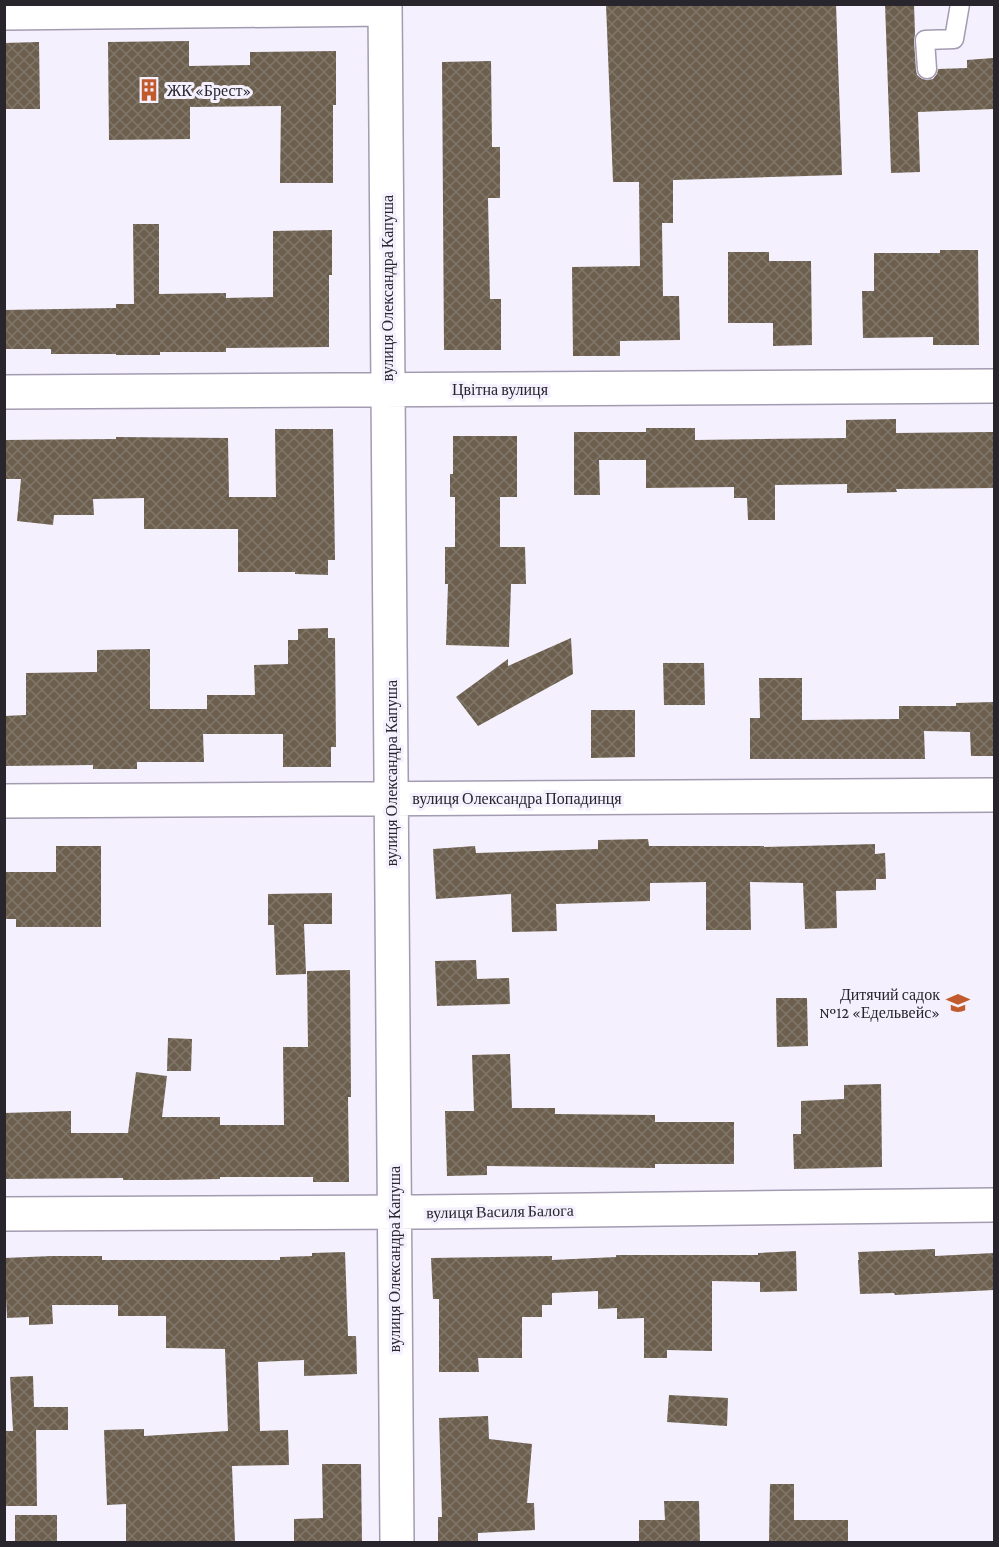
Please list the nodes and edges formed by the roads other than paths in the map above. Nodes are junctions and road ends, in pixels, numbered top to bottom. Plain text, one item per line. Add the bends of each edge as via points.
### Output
1 (960, 4) edge
2 (385, 7) edge
3 (4, 13) edge
4 (927, 69) dead end
5 (994, 386) edge
6 (388, 390) junction
7 (4, 392) edge
8 (994, 795) edge
9 (391, 799) junction
10 (4, 801) edge
11 (994, 1205) edge
12 (394, 1212) junction
13 (4, 1214) edge
14 (397, 1542) edge

1 - 4 lane via 954,39 926,40
2 - 3 street
2 - 6 street, вулиця Олександра Капуша
5 - 6 street, Цвітна вулиця
6 - 7 street, Цвітна вулиця
6 - 9 street, вулиця Олександра Капуша
8 - 9 street, вулиця Олександра Попадинця
9 - 10 street, вулиця Олександра Попадинця
9 - 12 street, вулиця Олександра Капуша
11 - 12 street, вулиця Василя Балога
12 - 13 street, вулиця Василя Балога
12 - 14 street, вулиця Олександра Капуша

